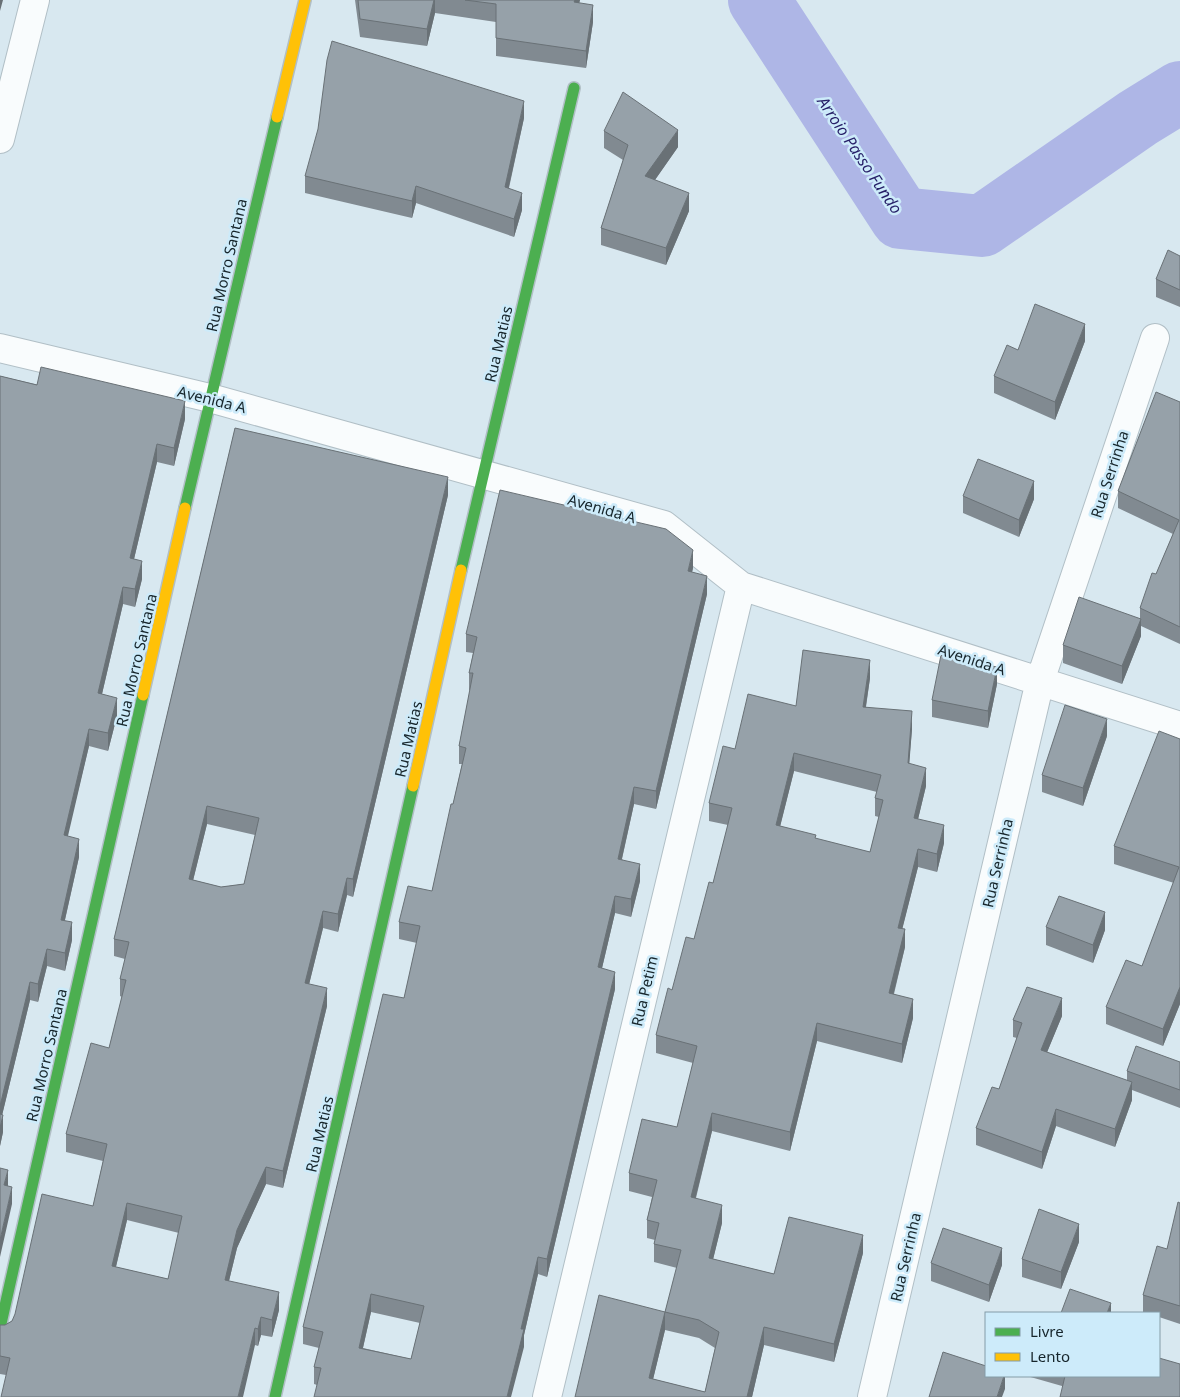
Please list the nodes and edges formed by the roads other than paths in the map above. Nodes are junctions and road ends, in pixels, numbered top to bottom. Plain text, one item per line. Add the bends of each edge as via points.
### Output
1 (35, 0) edge
2 (305, 0) edge
3 (574, 88) dead end
4 (0, 139) edge
5 (1155, 338) dead end
6 (0, 348) edge
7 (210, 398) junction
8 (483, 474) junction
9 (741, 586) junction
10 (1040, 681) junction
11 (1180, 726) edge
12 (0, 1328) edge
13 (275, 1397) edge
14 (547, 1397) edge
15 (872, 1397) edge

1 - 4 street
2 - 7 street, Rua Morro Santana
3 - 8 street, Rua Matias
5 - 10 street, Rua Serrinha
6 - 7 street, Avenida A
7 - 8 street, Avenida A
7 - 12 street, Rua Morro Santana
8 - 9 street, Avenida A via 664,525
8 - 13 street, Rua Matias
9 - 10 street, Avenida A
9 - 14 street, Rua Petim
10 - 11 street, Avenida A
10 - 15 street, Rua Serrinha

